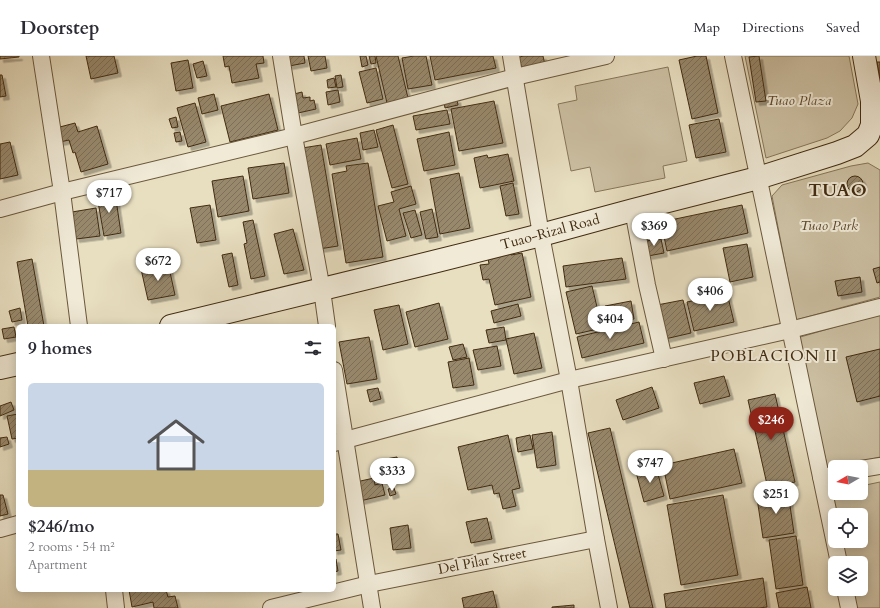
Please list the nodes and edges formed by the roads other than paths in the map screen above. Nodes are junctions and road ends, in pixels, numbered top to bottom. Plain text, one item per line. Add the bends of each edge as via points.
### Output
1 (41, 56) edge
2 (282, 56) edge
3 (511, 56) edge
4 (606, 56) edge
5 (733, 56) edge
6 (864, 56) edge
7 (515, 77) junction
8 (876, 124) edge
9 (294, 136) junction
10 (758, 178) junction
11 (62, 192) junction
12 (0, 209) edge
13 (633, 210) junction
14 (541, 235) junction
15 (322, 290) junction
16 (880, 307) edge
17 (79, 324) edge
18 (179, 324) edge
19 (327, 324) edge
20 (790, 330) junction
21 (664, 359) junction
22 (16, 364) edge
23 (0, 368) edge
24 (569, 380) junction
25 (336, 399) edge
26 (339, 442) edge
27 (880, 466) edge
28 (868, 468) edge
29 (828, 476) edge
30 (831, 500) edge
31 (16, 525) edge
32 (0, 529) edge
33 (596, 539) junction
34 (838, 556) edge
35 (369, 584) junction
36 (114, 592) edge
37 (846, 596) edge
38 (116, 608) edge
39 (271, 608) edge
40 (372, 608) edge
41 (609, 608) edge
42 (849, 608) edge

1 - 11 street
2 - 9 street
3 - 7 street
4 - 7 street
5 - 10 street
6 - 8 main road, Tuao-Rizal Road
7 - 9 street
7 - 14 street
8 - 10 main road, Tuao-Rizal Road via 855,146
9 - 11 street
9 - 15 street
10 - 13 main road, Tuao-Rizal Road
10 - 20 street
11 - 12 street
11 - 17 street
13 - 14 main road, Tuao-Rizal Road
13 - 21 street
14 - 15 main road, Tuao-Rizal Road
14 - 24 street
15 - 18 main road, Tuao-Rizal Road
15 - 19 street
16 - 20 street
20 - 21 street
20 - 29 street
21 - 24 street
22 - 23 main road
24 - 26 street
24 - 33 street
25 - 26 street
26 - 35 street
27 - 28 street
30 - 34 street
31 - 32 street
33 - 35 street, Del Pilar Street
33 - 41 street
35 - 39 street, Del Pilar Street
35 - 40 street
36 - 38 street
37 - 42 street

